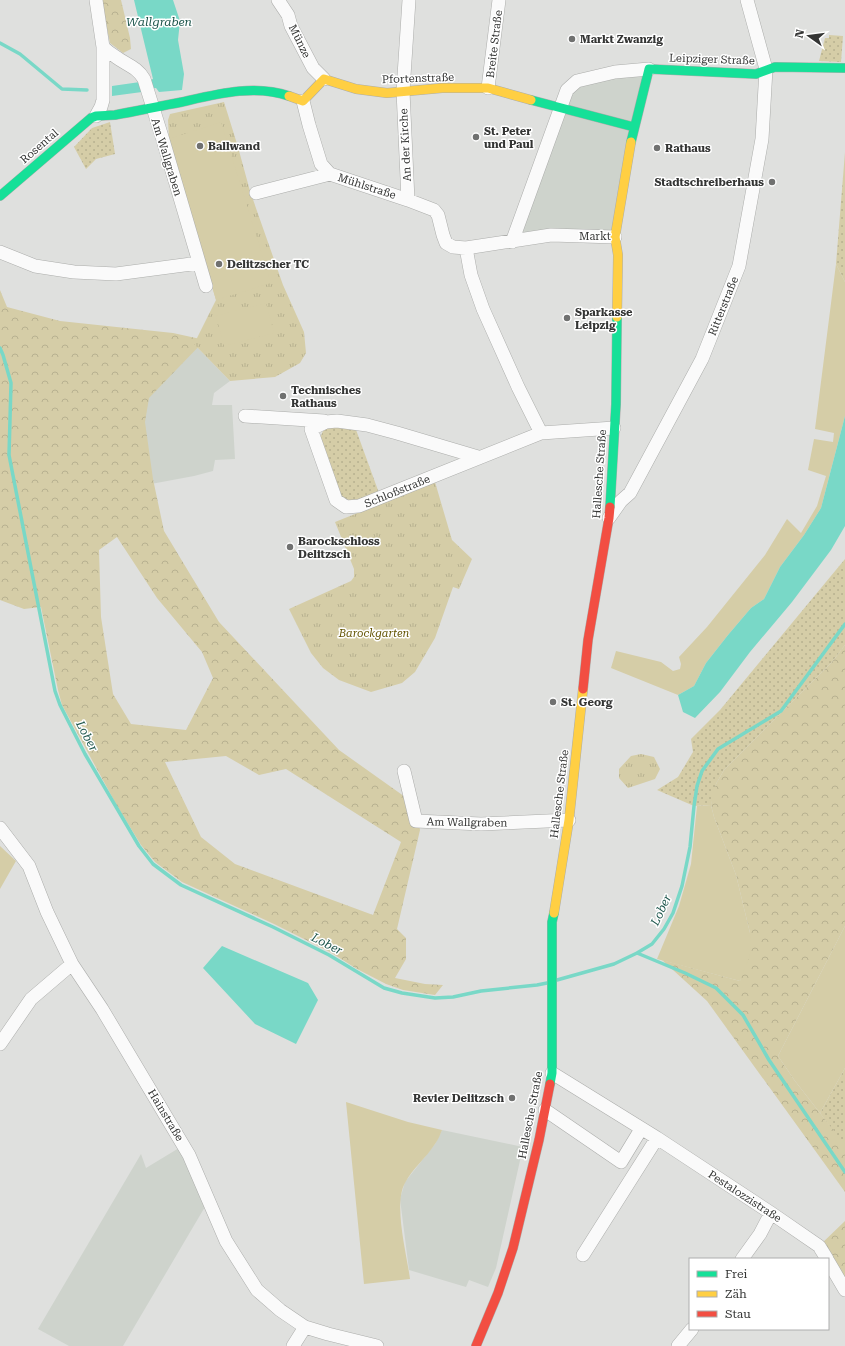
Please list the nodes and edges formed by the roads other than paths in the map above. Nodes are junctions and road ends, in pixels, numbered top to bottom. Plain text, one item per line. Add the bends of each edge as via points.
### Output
1 (96, 0) edge
2 (278, 0) edge
3 (409, 0) edge
4 (499, 0) edge
5 (747, 0) edge
6 (103, 47) junction
7 (845, 68) edge
8 (649, 69) junction
9 (766, 69) junction
10 (324, 80) junction
11 (488, 88) junction
12 (403, 91) junction
13 (103, 100) junction
14 (303, 100) junction
15 (152, 108) junction
16 (560, 109) junction
17 (115, 114) junction
18 (96, 116) junction
19 (634, 127) junction
20 (330, 174) junction
21 (256, 193) dead end
22 (0, 196) edge
23 (408, 200) junction
24 (615, 237) junction
25 (512, 242) junction
26 (466, 248) junction
27 (0, 252) edge
28 (199, 263) junction
29 (206, 286) dead end
30 (245, 416) dead end
31 (326, 422) junction
32 (614, 428) junction
33 (541, 433) junction
34 (478, 457) junction
35 (609, 518) junction
36 (404, 771) dead end
37 (569, 820) junction
38 (0, 828) edge
39 (72, 964) junction
40 (0, 1044) edge
41 (552, 1073) junction
42 (545, 1110) junction
43 (638, 1134) dead end
44 (657, 1138) junction
45 (771, 1213) junction
46 (583, 1255) dead end
47 (743, 1258) edge
48 (826, 1258) edge
49 (829, 1263) edge
50 (845, 1290) edge
51 (305, 1327) junction
52 (691, 1330) edge
53 (293, 1346) edge
54 (377, 1346) edge
55 (476, 1346) edge
56 (678, 1346) edge

1 - 6 street
2 - 10 street, Münze via 288,15 313,68
3 - 12 street, An der Kirche
4 - 11 street, Breite Straße
5 - 9 street, Ritterstraße
6 - 13 street
6 - 15 street, Am Wallgraben via 140,72
7 - 9 street, Leipziger Straße
8 - 9 street, Leipziger Straße via 756,74
8 - 16 street via 615,72 577,81 568,90
8 - 19 street, Markt
9 - 35 street, Ritterstraße via 762,138 739,266 702,358 630,493
10 - 12 street, Pfortenstraße via 356,89 387,93
10 - 14 street
11 - 12 street, Pfortenstraße
11 - 16 street, Pfortenstraße
12 - 23 street, An der Kirche
13 - 17 street via 109,112
13 - 18 street
14 - 15 street via 277,92 252,90 227,92
14 - 20 street via 308,124 322,164
15 - 17 street
15 - 28 street, Am Wallgraben
16 - 19 street
16 - 25 street
17 - 18 street
18 - 22 street, Rosental
19 - 24 street, Markt
20 - 21 street, Mühlstraße
20 - 23 street, Mühlstraße
23 - 26 street, Markt via 434,210 438,215 446,243 453,247
24 - 25 street, Markt via 551,235
24 - 32 street, Hallesche Straße via 618,255
25 - 26 street, Markt
26 - 33 street via 471,275 483,309
27 - 28 street via 34,266 74,272 116,274
28 - 29 street, Am Wallgraben
30 - 31 street
31 - 34 street via 367,425
31 - 34 street, Schloßstraße via 311,429 336,500 346,507 366,504
32 - 33 street, Schloßstraße
32 - 35 street, Hallesche Straße
33 - 34 street, Schloßstraße
35 - 37 street, Hallesche Straße via 588,640
36 - 37 street, Am Wallgraben via 416,821 481,824
37 - 41 street, Hallesche Straße via 552,922
38 - 39 street, Hainstraße via 29,866
39 - 40 street via 31,999
39 - 51 street, Hainstraße via 102,1009 189,1155 226,1241 257,1290
41 - 42 street, Hallesche Straße
41 - 44 street, Pestalozzistraße
42 - 43 street via 621,1162
42 - 55 street, Hallesche Straße via 513,1248
44 - 45 street, Pestalozzistraße
44 - 46 street
45 - 47 street
45 - 48 street, Pestalozzistraße via 819,1246
49 - 50 street, Pestalozzistraße
51 - 53 street
51 - 54 street, Hainstraße
52 - 56 street

